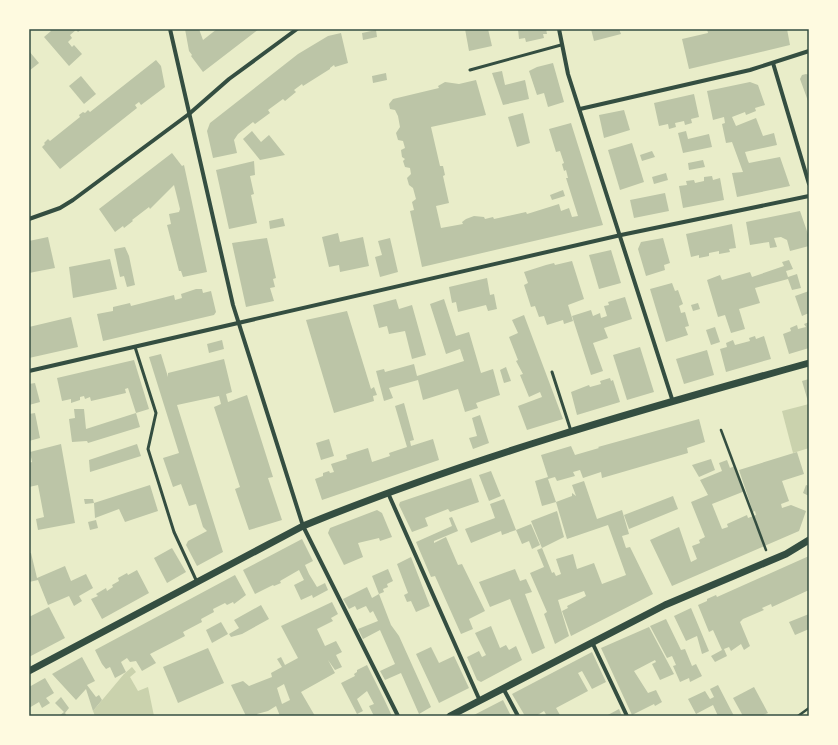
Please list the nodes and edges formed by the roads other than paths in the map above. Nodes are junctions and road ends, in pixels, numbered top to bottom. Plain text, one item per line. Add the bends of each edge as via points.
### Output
1 (170, 29) edge
2 (297, 29) edge
3 (558, 29) edge
4 (561, 45) junction
5 (809, 51) edge
6 (773, 63) junction
7 (470, 70) dead end
8 (580, 109) junction
9 (189, 114) junction
10 (809, 184) edge
11 (809, 196) edge
12 (29, 219) edge
13 (621, 235) junction
14 (238, 324) junction
15 (135, 347) junction
16 (809, 363) edge
17 (29, 371) edge
18 (552, 372) dead end
19 (672, 402) junction
20 (571, 430) junction
21 (388, 493) junction
22 (303, 526) junction
23 (809, 540) edge
24 (197, 582) junction
25 (592, 642) junction
26 (29, 671) edge
27 (503, 688) junction
28 (480, 701) junction
29 (398, 716) edge
30 (450, 716) edge
31 (518, 716) edge
32 (627, 716) edge

1 - 9 street
2 - 9 street via 229,79
3 - 4 street
4 - 7 lane
4 - 8 street
5 - 6 street
6 - 8 street
6 - 10 street
8 - 13 street
9 - 12 street via 73,200 60,208
9 - 14 street
11 - 13 street
13 - 14 street
13 - 19 street
14 - 15 street
14 - 22 street
15 - 17 street
15 - 24 lane via 156,413 148,449 174,532
16 - 19 street
18 - 20 lane
19 - 20 street
20 - 21 street
21 - 22 street
21 - 28 street
22 - 24 street
22 - 29 street
23 - 25 street via 786,554 665,605
24 - 26 street
25 - 27 street
25 - 32 street
27 - 28 street
27 - 31 street
28 - 30 street

